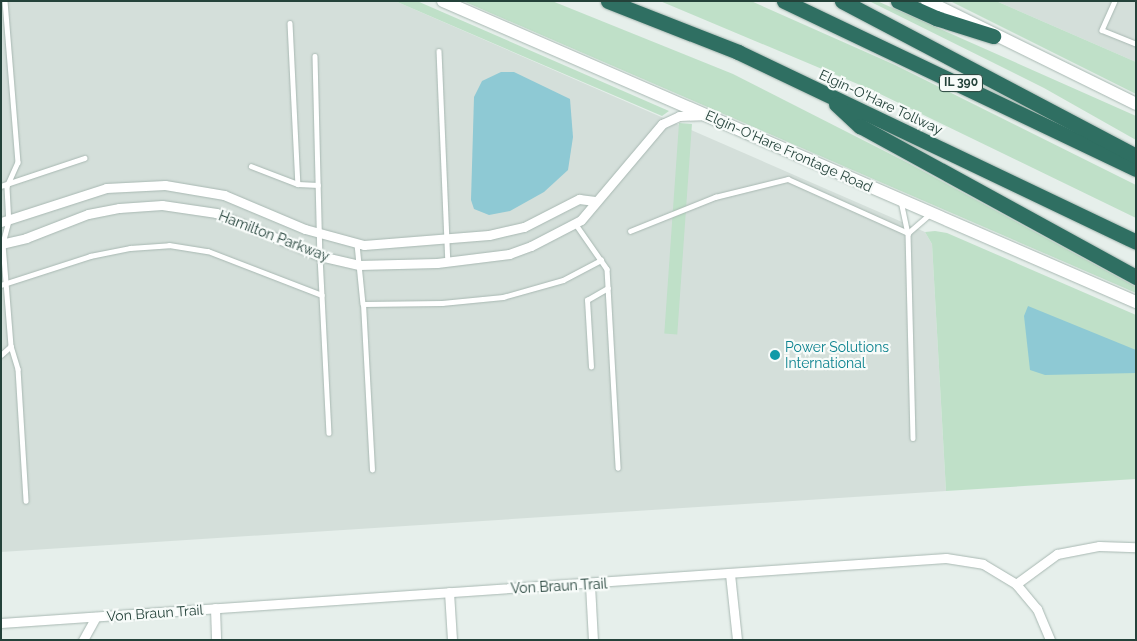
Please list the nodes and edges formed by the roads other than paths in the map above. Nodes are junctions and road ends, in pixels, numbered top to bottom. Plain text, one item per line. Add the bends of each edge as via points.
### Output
1 (5, 1) edge
2 (442, 1) edge
3 (608, 1) edge
4 (784, 1) edge
5 (842, 1) edge
6 (898, 1) edge
7 (927, 1) edge
8 (1115, 1) edge
9 (290, 23) dead end
10 (993, 36) junction
11 (1136, 44) edge
12 (439, 51) dead end
13 (315, 56) dead end
14 (824, 93) junction
15 (1136, 104) edge
16 (706, 114) junction
17 (1136, 156) edge
18 (84, 158) dead end
19 (251, 166) dead end
20 (1136, 169) edge
21 (298, 184) junction
22 (318, 184) junction
23 (1, 186) edge
24 (7, 187) junction
25 (900, 200) junction
26 (595, 201) junction
27 (930, 213) junction
28 (5, 222) edge
29 (575, 223) junction
30 (630, 231) dead end
31 (908, 233) junction
32 (319, 234) junction
33 (445, 241) junction
34 (1136, 242) edge
35 (2, 244) edge
36 (357, 244) junction
37 (320, 256) junction
38 (601, 260) junction
39 (448, 262) junction
40 (358, 265) junction
41 (1136, 276) edge
42 (1, 285) edge
43 (7, 285) junction
44 (608, 288) junction
45 (322, 295) junction
46 (1136, 302) edge
47 (363, 304) junction
48 (11, 346) junction
49 (1, 355) edge
50 (591, 367) dead end
51 (329, 433) dead end
52 (913, 438) dead end
53 (618, 468) dead end
54 (372, 470) dead end
55 (26, 501) dead end
56 (1136, 546) edge
57 (730, 574) junction
58 (1016, 584) junction
59 (590, 585) junction
60 (449, 592) junction
61 (215, 608) junction
62 (96, 617) junction
63 (1, 623) edge
64 (83, 640) edge
65 (216, 640) edge
66 (452, 640) edge
67 (593, 640) edge
68 (737, 640) edge
69 (1050, 640) edge

1 - 24 lane via 18,162
2 - 16 main road, Elgin-O'Hare Frontage Road
3 - 14 highway, Elgin-O'Hare Tollway via 738,52
4 - 20 highway, IL 390
5 - 17 highway
6 - 10 highway via 936,18
7 - 10 main road
8 - 11 lane via 1102,30
9 - 21 lane
10 - 15 main road
12 - 33 lane
13 - 22 lane
14 - 34 highway, Elgin-O'Hare Tollway
14 - 41 highway via 860,126
16 - 25 main road, Elgin-O'Hare Frontage Road
16 - 26 street, Hamilton Parkway via 679,116 662,124
18 - 24 lane
19 - 21 lane
21 - 22 lane
22 - 32 lane
23 - 24 lane
24 - 28 lane
25 - 27 main road, Elgin-O'Hare Frontage Road
25 - 31 lane
26 - 29 street, Hamilton Parkway
26 - 33 street, Hamilton Parkway via 578,199 524,227
27 - 31 lane
27 - 46 main road, Elgin-O'Hare Frontage Road
28 - 32 street, Hamilton Parkway via 68,198 106,188 166,185 224,195
28 - 35 lane
29 - 38 lane
29 - 39 street, Hamilton Parkway via 509,254
30 - 31 lane via 715,197 788,179
31 - 52 lane
32 - 36 street, Hamilton Parkway
32 - 37 lane
33 - 36 street, Hamilton Parkway
33 - 39 lane
35 - 37 street, Hamilton Parkway via 88,214 162,205 216,213
35 - 43 lane
36 - 40 lane
37 - 40 street, Hamilton Parkway
37 - 45 lane
38 - 44 lane via 607,269
38 - 47 lane via 563,280 503,297 442,303
39 - 40 street, Hamilton Parkway
40 - 47 lane
42 - 43 lane
43 - 45 lane via 90,256 169,245 208,251
43 - 48 lane
44 - 50 lane via 587,300
44 - 53 lane
45 - 51 lane
47 - 54 lane
48 - 49 lane
48 - 55 lane via 18,369
56 - 58 street via 1099,546 1057,554
57 - 58 street, Von Braun Trail via 946,558 983,564
57 - 59 street, Von Braun Trail
57 - 68 street
58 - 69 street, Von Braun Trail via 1037,609
59 - 60 street, Von Braun Trail
59 - 67 street
60 - 61 street, Von Braun Trail
60 - 66 street
61 - 62 street, Von Braun Trail
61 - 65 street
62 - 63 street, Von Braun Trail
62 - 64 street

